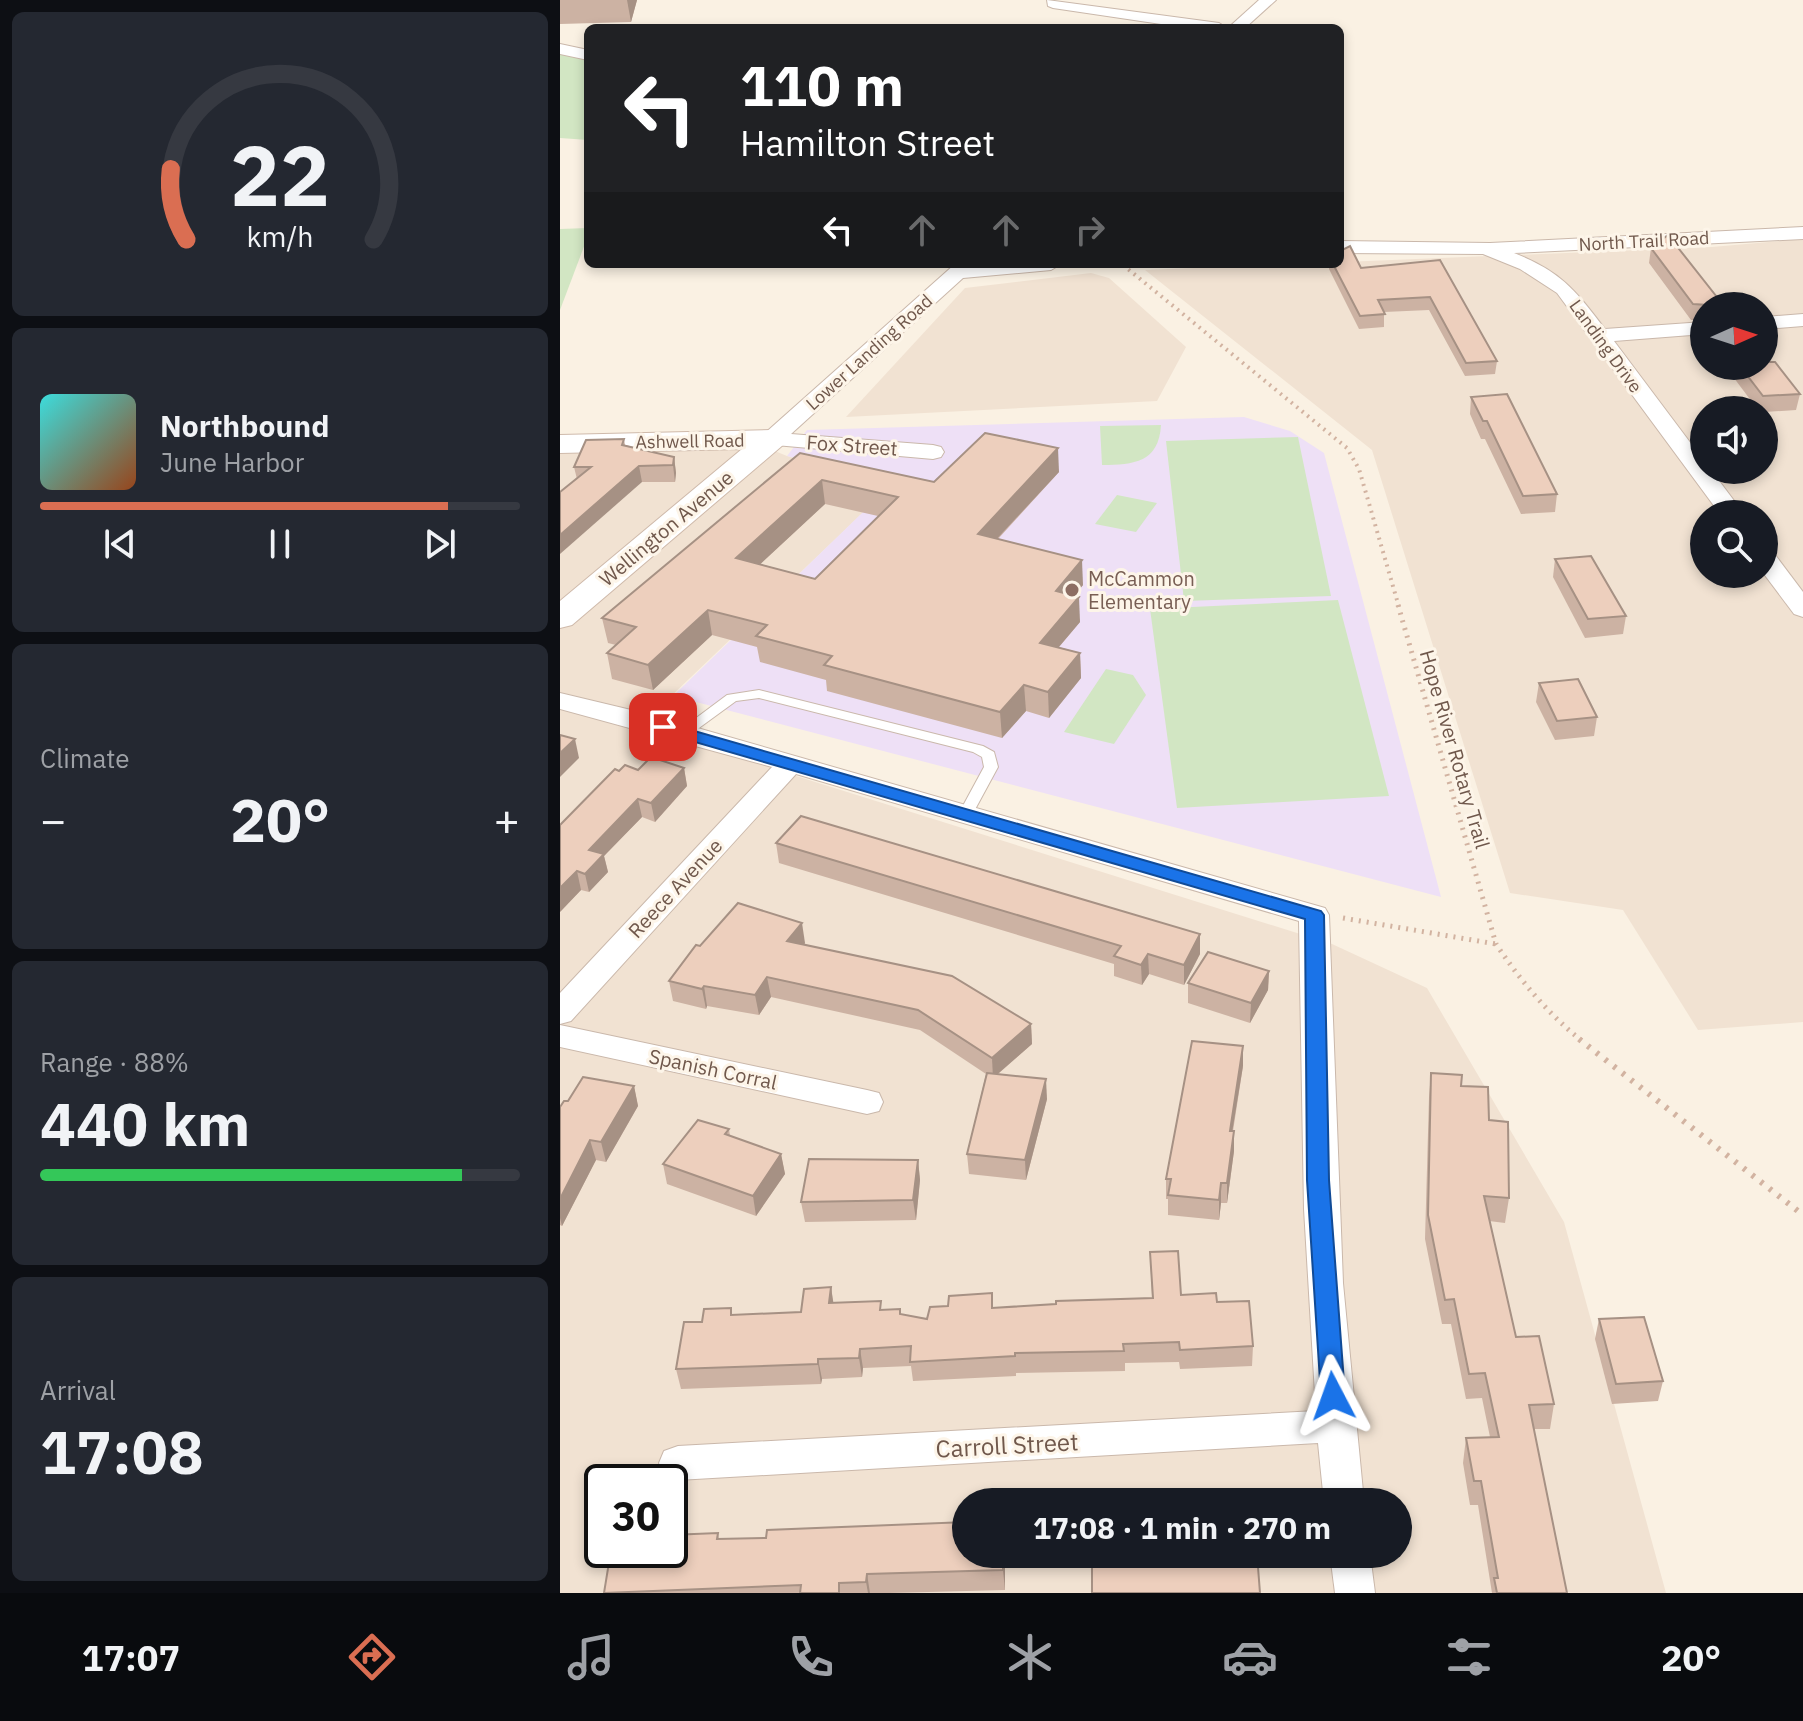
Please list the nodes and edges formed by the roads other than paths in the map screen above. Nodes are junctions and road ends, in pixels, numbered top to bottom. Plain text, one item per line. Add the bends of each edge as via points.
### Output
1 (1268, 0) edge
2 (1053, 3) dead end
3 (1192, 24) edge
4 (1241, 24) edge
5 (560, 49) edge
6 (584, 54) edge
7 (1803, 233) edge
8 (1344, 247) edge
9 (1486, 248) junction
10 (962, 268) edge
11 (1803, 320) edge
12 (1778, 322) edge
13 (1690, 329) edge
14 (1598, 336) junction
15 (772, 439) junction
16 (560, 444) edge
17 (933, 452) dead end
18 (1721, 500) edge
19 (1778, 576) edge
20 (1803, 609) edge
21 (560, 618) edge
22 (560, 701) edge
23 (683, 733) junction
24 (790, 764) junction
25 (965, 815) junction
26 (560, 1013) edge
27 (560, 1036) edge
28 (867, 1102) dead end
29 (1335, 1426) junction
30 (678, 1463) dead end
31 (1342, 1488) edge
32 (1352, 1568) edge
33 (1355, 1593) edge

1 - 4 street
2 - 3 street
5 - 6 street
7 - 9 street, North Trail Road
8 - 9 street, Landing Drive
9 - 14 street, Landing Drive via 1527,265 1564,289
10 - 15 street, Lower Landing Road
11 - 12 street
13 - 14 street
14 - 18 street, Landing Drive
15 - 16 street, Ashwell Road
15 - 17 street, Fox Street
15 - 21 street, Wellington Avenue
19 - 20 street
22 - 23 street
23 - 24 street
23 - 25 lane via 732,698 759,694 978,749 989,755 991,767
24 - 25 street
24 - 26 street, Reece Avenue
25 - 29 street via 1314,915 1318,1180
27 - 28 street, Spanish Corral
29 - 30 street, Carroll Street
29 - 31 street
32 - 33 street

